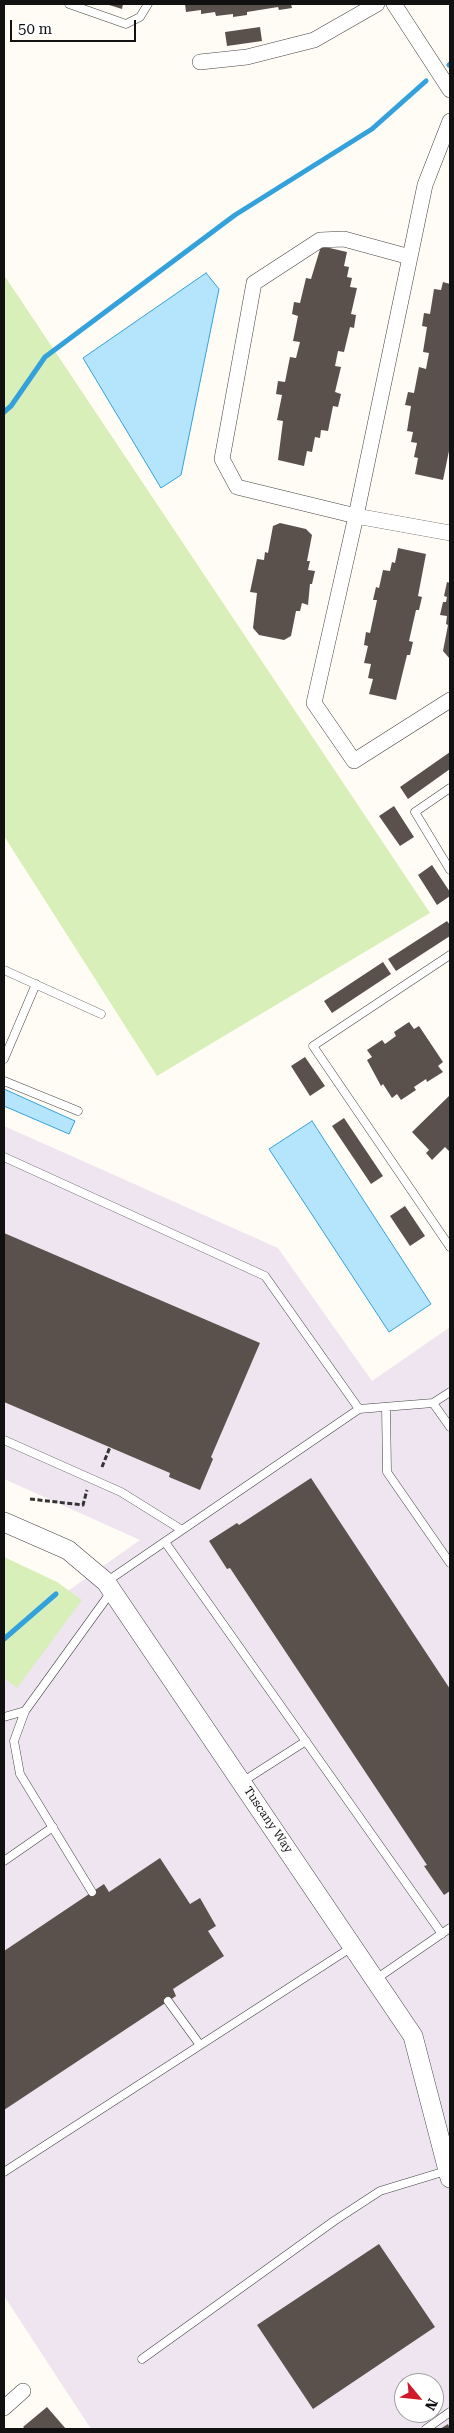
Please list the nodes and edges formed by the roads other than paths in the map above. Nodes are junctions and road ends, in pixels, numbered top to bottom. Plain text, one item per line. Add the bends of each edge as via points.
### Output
1 (69, 4) edge
2 (148, 4) edge
3 (377, 4) edge
4 (394, 4) edge
5 (200, 62) dead end
6 (450, 90) edge
7 (450, 121) edge
8 (410, 257) junction
9 (356, 516) junction
10 (450, 533) edge
11 (450, 700) edge
12 (450, 788) edge
13 (450, 870) edge
14 (450, 955) edge
15 (4, 970) edge
16 (36, 984) junction
17 (101, 1014) dead end
18 (4, 1059) edge
19 (4, 1081) edge
20 (78, 1111) dead end
21 (4, 1157) edge
22 (450, 1247) edge
23 (450, 1392) edge
24 (433, 1403) junction
25 (386, 1407) junction
26 (359, 1409) junction
27 (450, 1427) edge
28 (4, 1440) edge
29 (4, 1522) edge
30 (182, 1530) junction
31 (165, 1542) junction
32 (450, 1562) edge
33 (109, 1586) junction
34 (25, 1710) junction
35 (4, 1716) edge
36 (306, 1741) junction
37 (242, 1782) junction
38 (53, 1827) junction
39 (4, 1861) edge
40 (92, 1892) dead end
41 (450, 1928) edge
42 (442, 1934) junction
43 (354, 1946) junction
44 (376, 1979) junction
45 (168, 2001) dead end
46 (200, 2045) junction
47 (4, 2172) edge
48 (449, 2174) edge
49 (142, 2359) dead end
50 (23, 2391) dead end
51 (4, 2408) edge
52 (450, 2412) edge
53 (426, 2429) edge

1 - 2 lane via 126,24 140,17
3 - 5 street via 314,40 247,58
4 - 6 street
7 - 8 street via 425,185
8 - 9 street
8 - 9 street via 344,239 320,240 254,283 222,459 236,487
9 - 10 street
9 - 11 street via 314,703 354,761
12 - 13 lane via 415,812
14 - 22 lane via 313,1046
15 - 16 lane
16 - 17 lane
16 - 18 lane
19 - 20 lane
21 - 26 lane via 265,1276
23 - 24 lane
24 - 25 lane
24 - 27 lane
25 - 26 lane
25 - 32 lane via 387,1472
26 - 30 lane
28 - 30 lane via 121,1492
29 - 33 street, Tuscany Way via 68,1550
30 - 31 lane
31 - 33 lane
31 - 36 lane
33 - 34 lane
33 - 37 street, Tuscany Way
34 - 35 lane
34 - 38 lane via 14,1741 20,1774
36 - 37 lane
36 - 42 lane
37 - 43 street, Tuscany Way
38 - 39 lane
38 - 40 lane
41 - 42 lane
42 - 44 lane
43 - 44 street, Tuscany Way
43 - 46 lane
44 - 48 street, Tuscany Way via 413,2036
45 - 46 lane
46 - 47 lane
48 - 49 lane via 380,2192 334,2221
50 - 51 street
52 - 53 lane

